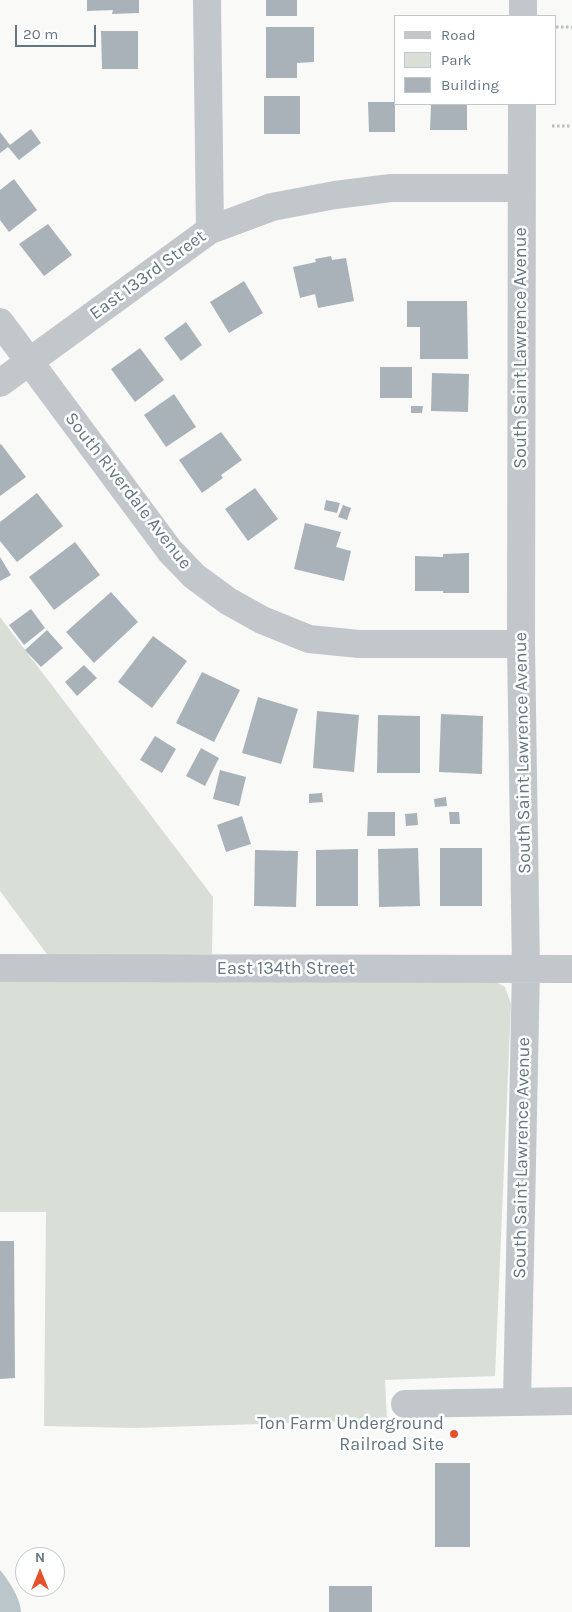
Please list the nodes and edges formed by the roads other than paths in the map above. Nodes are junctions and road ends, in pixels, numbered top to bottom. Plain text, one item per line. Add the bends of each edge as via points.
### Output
1 (207, 0) edge
2 (523, 0) edge
3 (523, 15) edge
4 (522, 105) edge
5 (521, 188) junction
6 (210, 230) junction
7 (0, 322) edge
8 (30, 362) junction
9 (0, 384) edge
10 (521, 644) junction
11 (0, 968) edge
12 (526, 969) junction
13 (572, 969) edge
14 (572, 1401) edge
15 (517, 1402) junction
16 (405, 1404) dead end

1 - 6 street
2 - 3 street
4 - 5 street, South Saint Lawrence Avenue
5 - 6 street, East 133rd Street via 391,188 335,194 272,207
5 - 10 street, South Saint Lawrence Avenue
6 - 8 street, East 133rd Street
7 - 8 street, South Riverdale Avenue
8 - 9 street, East 133rd Street
8 - 10 street, South Riverdale Avenue via 170,551 194,576 228,601 262,620 309,639 359,644
10 - 12 street, South Saint Lawrence Avenue
11 - 12 street, East 134th Street
12 - 13 street, East 134th Street
12 - 15 street, South Saint Lawrence Avenue
14 - 15 street
15 - 16 street

